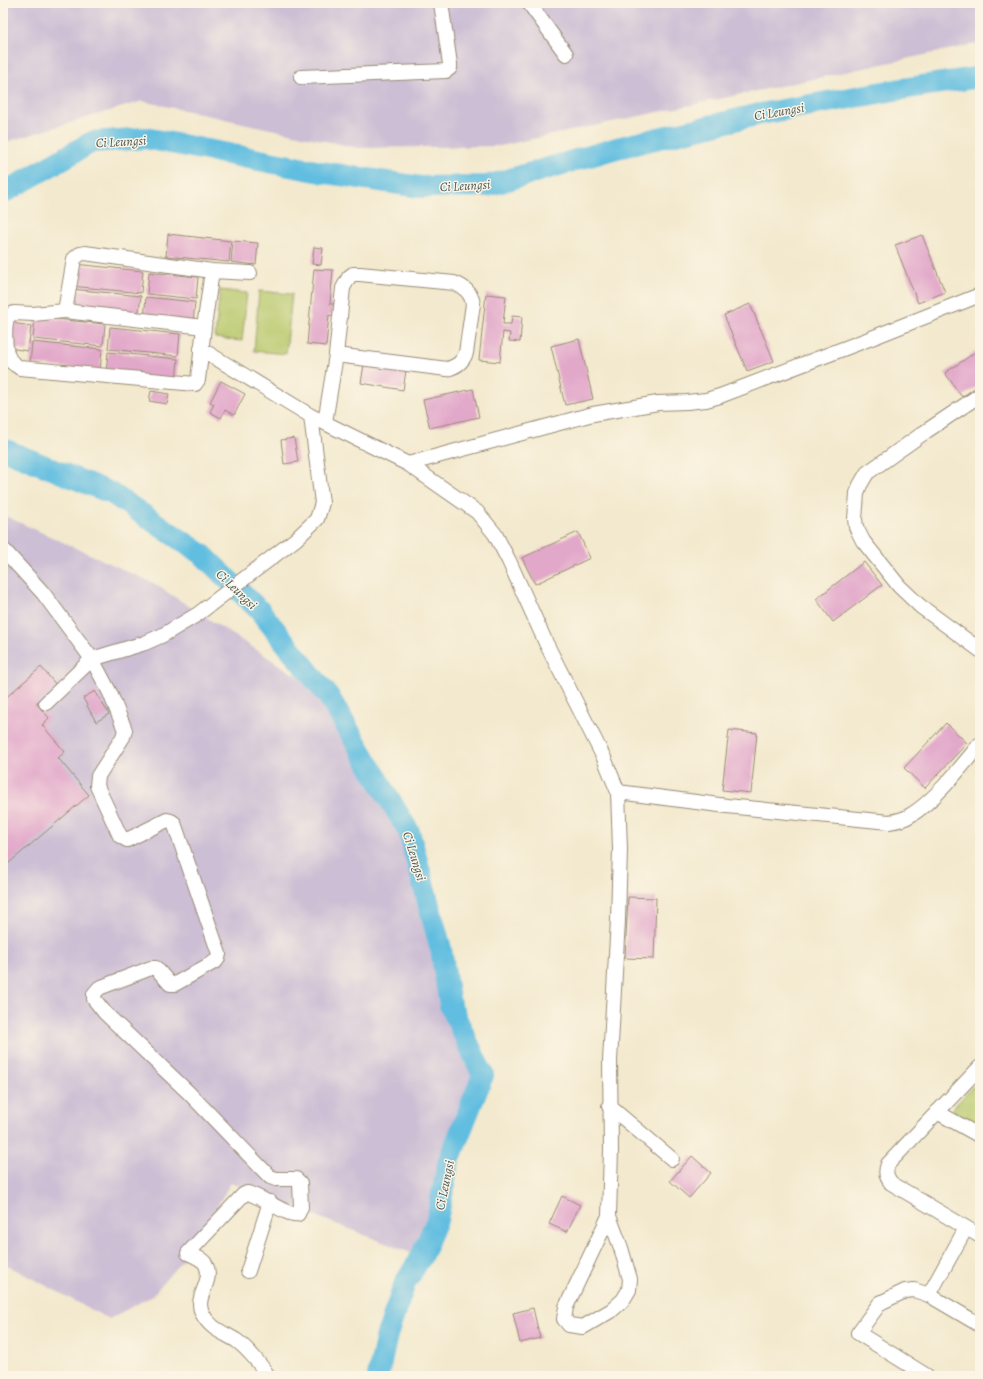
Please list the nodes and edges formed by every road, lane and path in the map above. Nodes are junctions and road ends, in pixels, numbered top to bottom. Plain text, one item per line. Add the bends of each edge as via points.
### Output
1 (441, 3) edge
2 (529, 3) edge
3 (566, 54) dead end
4 (301, 77) dead end
5 (212, 271) junction
6 (250, 273) dead end
7 (980, 295) edge
8 (65, 310) junction
9 (204, 327) junction
10 (201, 349) junction
11 (336, 355) junction
12 (980, 395) edge
13 (311, 416) junction
14 (325, 422) junction
15 (408, 464) junction
16 (3, 549) edge
17 (980, 650) edge
18 (92, 659) junction
19 (46, 703) dead end
20 (980, 744) edge
21 (618, 792) junction
22 (980, 1067) edge
23 (974, 1082) edge
24 (610, 1106) junction
25 (937, 1112) junction
26 (980, 1136) edge
27 (672, 1159) dead end
28 (270, 1202) junction
29 (609, 1216) junction
30 (966, 1228) junction
31 (980, 1236) edge
32 (248, 1271) dead end
33 (929, 1295) junction
34 (980, 1325) edge
35 (268, 1376) edge
36 (926, 1376) edge

1 - 4 street via 450,64 446,71
2 - 3 street
5 - 6 street
5 - 8 street via 80,254 74,259
5 - 9 street
7 - 15 street via 720,396 593,414
8 - 9 street
8 - 10 street via 33,314 14,313 8,316 6,352 10,361 20,368 194,384 198,380
9 - 10 street
10 - 13 street
11 - 11 street via 344,288 353,274 454,283 462,286 472,297 466,353 463,360 447,370
11 - 14 street
12 - 17 street via 868,473 857,493 855,518 856,527 863,541 899,586 920,606
13 - 14 street
13 - 18 street via 322,503 317,519 296,539 198,614 145,643
14 - 15 street
15 - 21 street via 477,512 495,534
16 - 18 street via 43,593
18 - 19 street
18 - 28 street via 125,730 98,776 97,786 122,838 130,839 167,820 174,823 219,956 216,961 175,984 170,984 156,968 151,968 99,988 94,994 94,999 105,1013 189,1093 270,1177 299,1181 298,1214 292,1214
20 - 21 street via 930,800 909,816 889,822
21 - 24 street via 620,850
22 - 23 street
23 - 25 street
24 - 27 street
24 - 29 street
25 - 26 street
25 - 30 street via 888,1164 885,1171 891,1183
28 - 32 street
28 - 35 street via 251,1193 245,1194 188,1253 206,1265 208,1275 200,1305 207,1321 245,1348
29 - 29 street via 630,1279 629,1290 612,1310 582,1327 569,1325 564,1318 566,1307
30 - 31 street
30 - 33 street
33 - 34 street
33 - 36 street via 914,1290 904,1291 880,1303 858,1333

